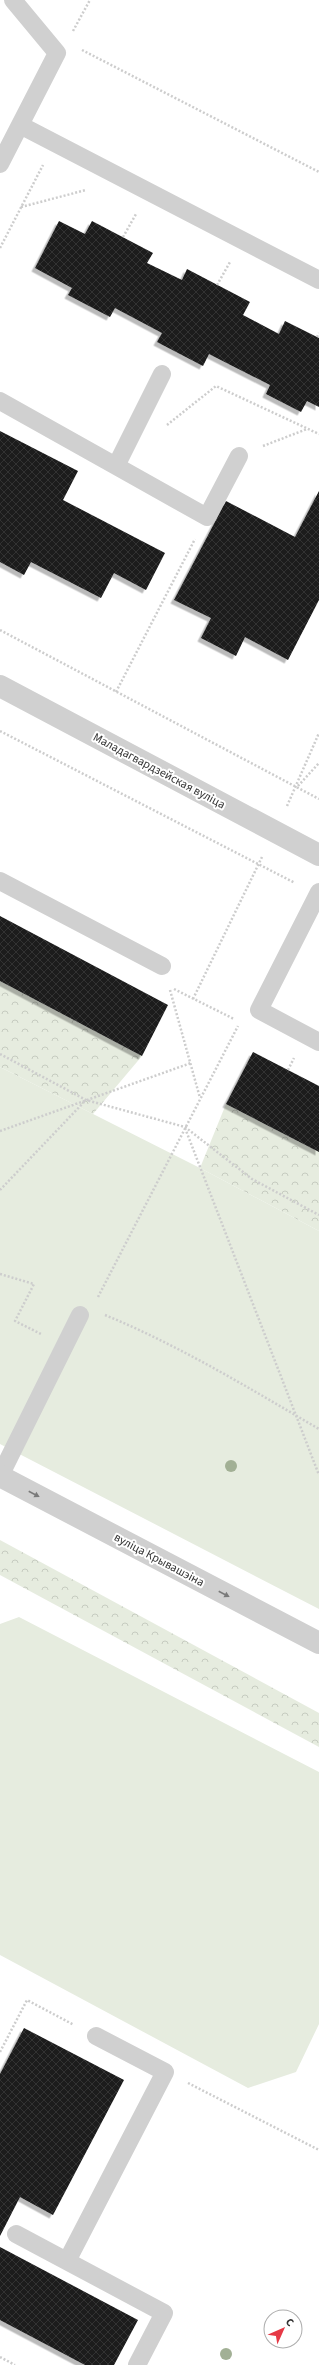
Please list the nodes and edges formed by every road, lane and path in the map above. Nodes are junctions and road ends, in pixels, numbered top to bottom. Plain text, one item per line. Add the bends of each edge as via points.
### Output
1 (13, 0) edge
2 (90, 0) edge
3 (62, 48) junction
4 (20, 125) junction
5 (0, 164) edge
6 (43, 164) dead end
7 (319, 172) edge
8 (89, 190) dead end
9 (21, 208) junction
10 (137, 214) dead end
11 (123, 237) dead end
12 (0, 248) edge
13 (230, 262) dead end
14 (319, 280) edge
15 (217, 285) dead end
16 (319, 333) edge
17 (317, 337) dead end
18 (162, 374) dead end
19 (0, 401) edge
20 (166, 426) dead end
21 (307, 429) junction
22 (319, 434) edge
23 (239, 456) joint
24 (116, 466) junction
25 (207, 517) junction
26 (0, 630) edge
27 (0, 686) edge
28 (116, 692) junction
29 (0, 731) edge
30 (319, 733) edge
31 (319, 763) edge
32 (297, 788) junction
33 (319, 799) edge
34 (274, 832) junction
35 (319, 855) edge
36 (259, 864) junction
37 (0, 881) edge
38 (318, 893) edge
39 (162, 966) dead end
40 (193, 999) junction
41 (319, 1042) edge
42 (297, 1053) dead end
43 (0, 1054) edge
44 (191, 1063) junction
45 (288, 1070) dead end
46 (200, 1098) junction
47 (86, 1100) junction
48 (185, 1127) junction
49 (0, 1131) edge
50 (0, 1190) edge
51 (319, 1215) edge
52 (0, 1274) edge
53 (96, 1302) dead end
54 (99, 1312) dead end
55 (80, 1315) dead end
56 (64, 1347) junction
57 (296, 1415) junction
58 (319, 1429) edge
59 (319, 1475) edge
60 (0, 1476) edge
61 (319, 1643) edge
62 (96, 2036) joint
63 (0, 2052) edge
64 (166, 2072) junction
65 (319, 2150) edge
66 (16, 2234) dead end
67 (67, 2261) junction
68 (0, 2357) edge
69 (15, 2365) edge
70 (137, 2365) edge

1 - 3 lane
2 - 3 path
3 - 4 lane
3 - 7 path
4 - 5 lane
4 - 14 lane
6 - 9 path
8 - 9 path
9 - 12 path
10 - 11 path
13 - 15 path
16 - 17 path
18 - 24 lane
19 - 24 lane
20 - 21 path via 216,386
21 - 22 path
21 - 23 path
23 - 25 lane
24 - 25 lane
25 - 28 path
26 - 28 path
27 - 34 street, Маладагвардзейская вуліца
28 - 32 path
29 - 36 path
30 - 32 path
31 - 32 path
32 - 33 path
32 - 34 path
34 - 35 street, Маладагвардзейская вуліца
34 - 36 path
36 - 38 path
36 - 40 path
37 - 39 lane
38 - 41 lane via 259,1010
40 - 44 path via 169,987
40 - 46 path via 240,1022
42 - 45 path
43 - 47 path
44 - 46 path
44 - 47 path
46 - 48 path
47 - 48 path
47 - 49 path
47 - 50 path
48 - 51 path via 252,1180
48 - 53 path
48 - 57 path
52 - 56 path via 34,1284 15,1321
54 - 57 path via 150,1333
55 - 56 lane
56 - 60 lane
57 - 58 path
57 - 59 path
60 -> 61 street, вуліца Крывашэіна
62 - 63 path via 27,2000
62 - 64 lane
64 - 65 path
64 - 67 lane
66 - 67 lane
67 - 70 lane via 164,2313
68 - 69 path

